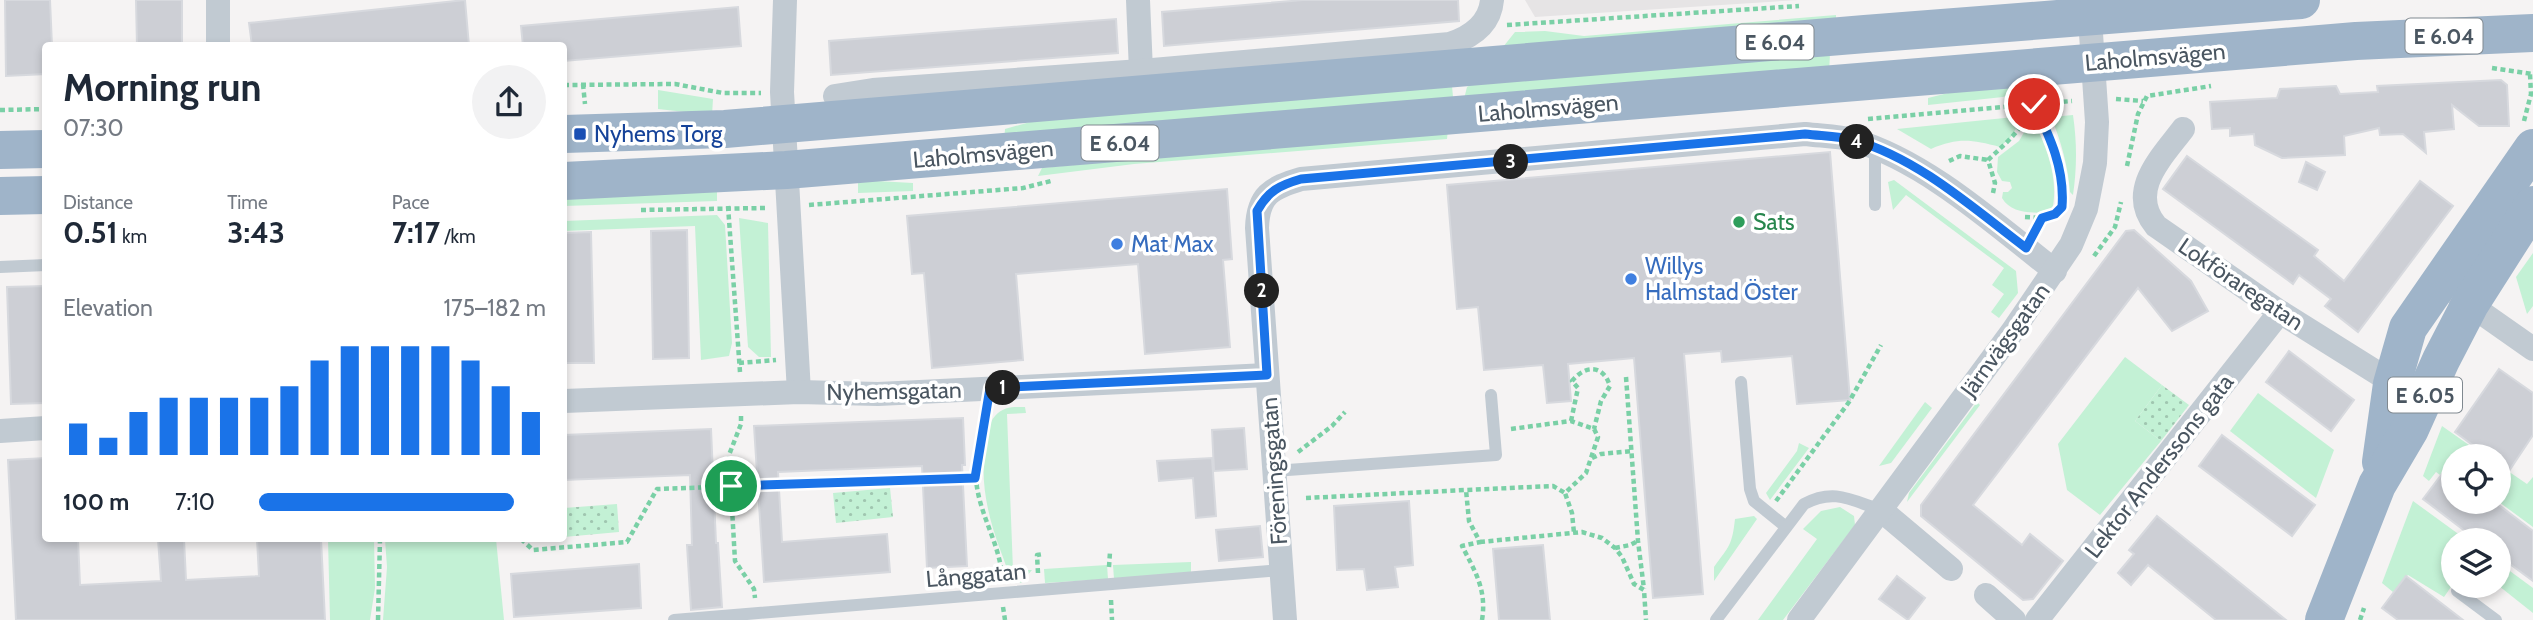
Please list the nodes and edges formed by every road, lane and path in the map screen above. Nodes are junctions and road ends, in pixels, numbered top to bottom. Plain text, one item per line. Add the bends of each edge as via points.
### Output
1 (218, 0) edge
2 (785, 0) edge
3 (1138, 0) edge
4 (1492, 0) edge
5 (2301, 0) edge
6 (1812, 5) dead end
7 (2089, 8) edge
8 (1480, 27) junction
9 (2533, 33) edge
10 (218, 42) edge
11 (2093, 62) junction
12 (2487, 68) dead end
13 (1141, 71) junction
14 (2533, 74) edge
15 (583, 84) junction
16 (2223, 84) dead end
17 (567, 85) edge
18 (835, 96) dead end
19 (964, 98) junction
20 (2143, 101) dead end
21 (783, 108) junction
22 (42, 109) edge
23 (0, 110) edge
24 (575, 121) edge
25 (2183, 129) dead end
26 (1875, 148) junction
27 (2533, 148) edge
28 (42, 149) edge
29 (0, 150) edge
30 (1988, 160) junction
31 (1946, 163) dead end
32 (786, 170) junction
33 (567, 181) edge
34 (42, 195) edge
35 (1990, 196) dead end
36 (0, 197) edge
37 (1875, 205) dead end
38 (2533, 205) edge
39 (2074, 208) junction
40 (728, 209) dead end
41 (2118, 215) dead end
42 (2026, 248) junction
43 (42, 265) edge
44 (0, 267) edge
45 (2055, 271) junction
46 (2438, 283) junction
47 (2470, 304) junction
48 (2280, 312) junction
49 (1881, 345) dead end
50 (2533, 349) edge
51 (797, 359) junction
52 (739, 363) junction
53 (1267, 375) junction
54 (1626, 377) dead end
55 (1741, 382) dead end
56 (990, 388) junction
57 (2407, 390) junction
58 (799, 392) junction
59 (741, 394) junction
60 (1491, 395) dead end
61 (567, 401) edge
62 (1345, 412) dead end
63 (1571, 421) junction
64 (42, 428) edge
65 (1594, 429) junction
66 (0, 431) edge
67 (1493, 432) junction
68 (1632, 451) junction
69 (1591, 458) junction
70 (1274, 471) junction
71 (975, 478) junction
72 (2377, 485) junction
73 (731, 486) junction
74 (1466, 490) junction
75 (1565, 493) junction
76 (1306, 498) dead end
77 (1881, 510) junction
78 (1768, 513) junction
79 (1786, 527) junction
80 (1574, 533) junction
81 (1638, 541) junction
82 (380, 542) edge
83 (524, 542) edge
84 (1480, 542) junction
85 (1615, 548) junction
86 (1951, 569) dead end
87 (1282, 570) junction
88 (1644, 590) junction
89 (1003, 593) junction
90 (1986, 595) dead end
91 (2467, 598) edge
92 (756, 612) junction
93 (379, 620) edge
94 (674, 620) edge
95 (1005, 620) edge
96 (1285, 620) edge
97 (1482, 620) edge
98 (1646, 620) edge
99 (1716, 620) edge
100 (1799, 620) edge
101 (2014, 620) edge
102 (2037, 620) edge
103 (2324, 620) edge
104 (2496, 620) edge

1 - 10 street
2 - 21 street
3 - 13 street
4 - 8 street via 1491,11
5 - 7 highway, Laholmsvägen / E 6.04
6 - 8 path
7 - 11 street, Järnvägsgatan
7 - 19 highway, Laholmsvägen / E 6.04
8 - 13 street, Laholmsvägen via 1450,44
9 - 11 highway, Laholmsvägen / E 6.04 via 2356,41
11 - 32 highway, Laholmsvägen / E 6.04
11 - 39 street, Järnvägsgatan via 2095,163
12 - 14 path
13 - 19 street, Laholmsvägen
15 - 17 path
15 - 21 path via 674,84
15 - 24 path
16 - 20 path via 2156,93
18 - 19 street, Laholmsvägen via 873,90
19 - 21 highway, Laholmsvägen / E 6.04
21 - 24 highway, Laholmsvägen / E 6.04 via 725,130
21 - 32 street
22 - 23 path
25 - 48 street, Lokföraregatan via 2145,187 2150,220
26 - 37 lane
26 - 42 street, Föreningsgatan via 1927,175
26 - 53 street, Föreningsgatan via 1851,139 1805,134 1284,184 1264,198 1257,211
27 - 46 highway, E 6.05
28 - 29 highway
30 - 31 path via 1960,156
30 - 35 path via 1995,183
30 - 39 path via 2010,142 2034,104 2060,167 2063,190
32 - 33 highway, Laholmsvägen / E 6.04
32 - 51 street
34 - 36 highway
38 - 47 highway, E 6.05
39 - 41 path
39 - 42 path via 2042,218
39 - 45 street, Järnvägsgatan via 2071,245
40 - 52 path
42 - 45 street, Föreningsgatan
43 - 44 lane
45 - 77 street, Järnvägsgatan
46 - 47 street
46 - 57 highway, E 6.05 via 2433,321
47 - 50 street
47 - 57 highway, E 6.05
48 - 57 street, Lokföraregatan
48 - 102 street, Lektor Anderssons gata
49 - 78 path via 1849,402
51 - 52 path
51 - 58 street
52 - 59 path
53 - 56 street, Nyhemsgatan
53 - 70 street, Föreningsgatan
54 - 68 path
55 - 78 lane via 1750,489 1754,501
56 - 58 street, Nyhemsgatan via 878,394
56 - 71 path
57 - 72 highway, E 6.05 via 2385,431
57 - 72 highway, E 6.05 via 2410,429
58 - 59 street, Nyhemsgatan
59 - 61 street, Nyhemsgatan
59 - 73 path via 741,424 729,455
60 - 67 lane
62 - 70 path
63 - 65 path
63 - 65 path via 1578,394 1572,381 1593,368 1608,378 1610,386
63 - 67 path
64 - 66 street
65 - 69 path via 1598,438
67 - 70 lane via 1496,455
68 - 69 path
68 - 81 path
69 - 75 path via 1586,473
70 - 87 street, Föreningsgatan
71 - 73 path
71 - 89 path via 1001,561
72 - 103 highway, E 6.05
73 - 83 path via 657,489 627,542 533,550
73 - 92 path via 735,561 754,589
74 - 75 path via 1553,486
74 - 76 path
74 - 84 path via 1469,521
75 - 80 path
77 - 79 lane via 1836,495 1819,496 1804,504
77 - 86 street
77 - 100 street, Järnvägsgatan
78 - 79 lane
79 - 99 lane
80 - 84 path
80 - 85 path via 1602,538
81 - 85 path
81 - 88 path
82 - 93 path
84 - 97 path via 1462,546 1481,583
85 - 88 path via 1634,584
87 - 89 lane, Långgatan
87 - 96 street, Föreningsgatan
88 - 98 path
89 - 92 lane, Långgatan
89 - 95 path
90 - 101 street
91 - 104 lane
92 - 94 lane, Långgatan

